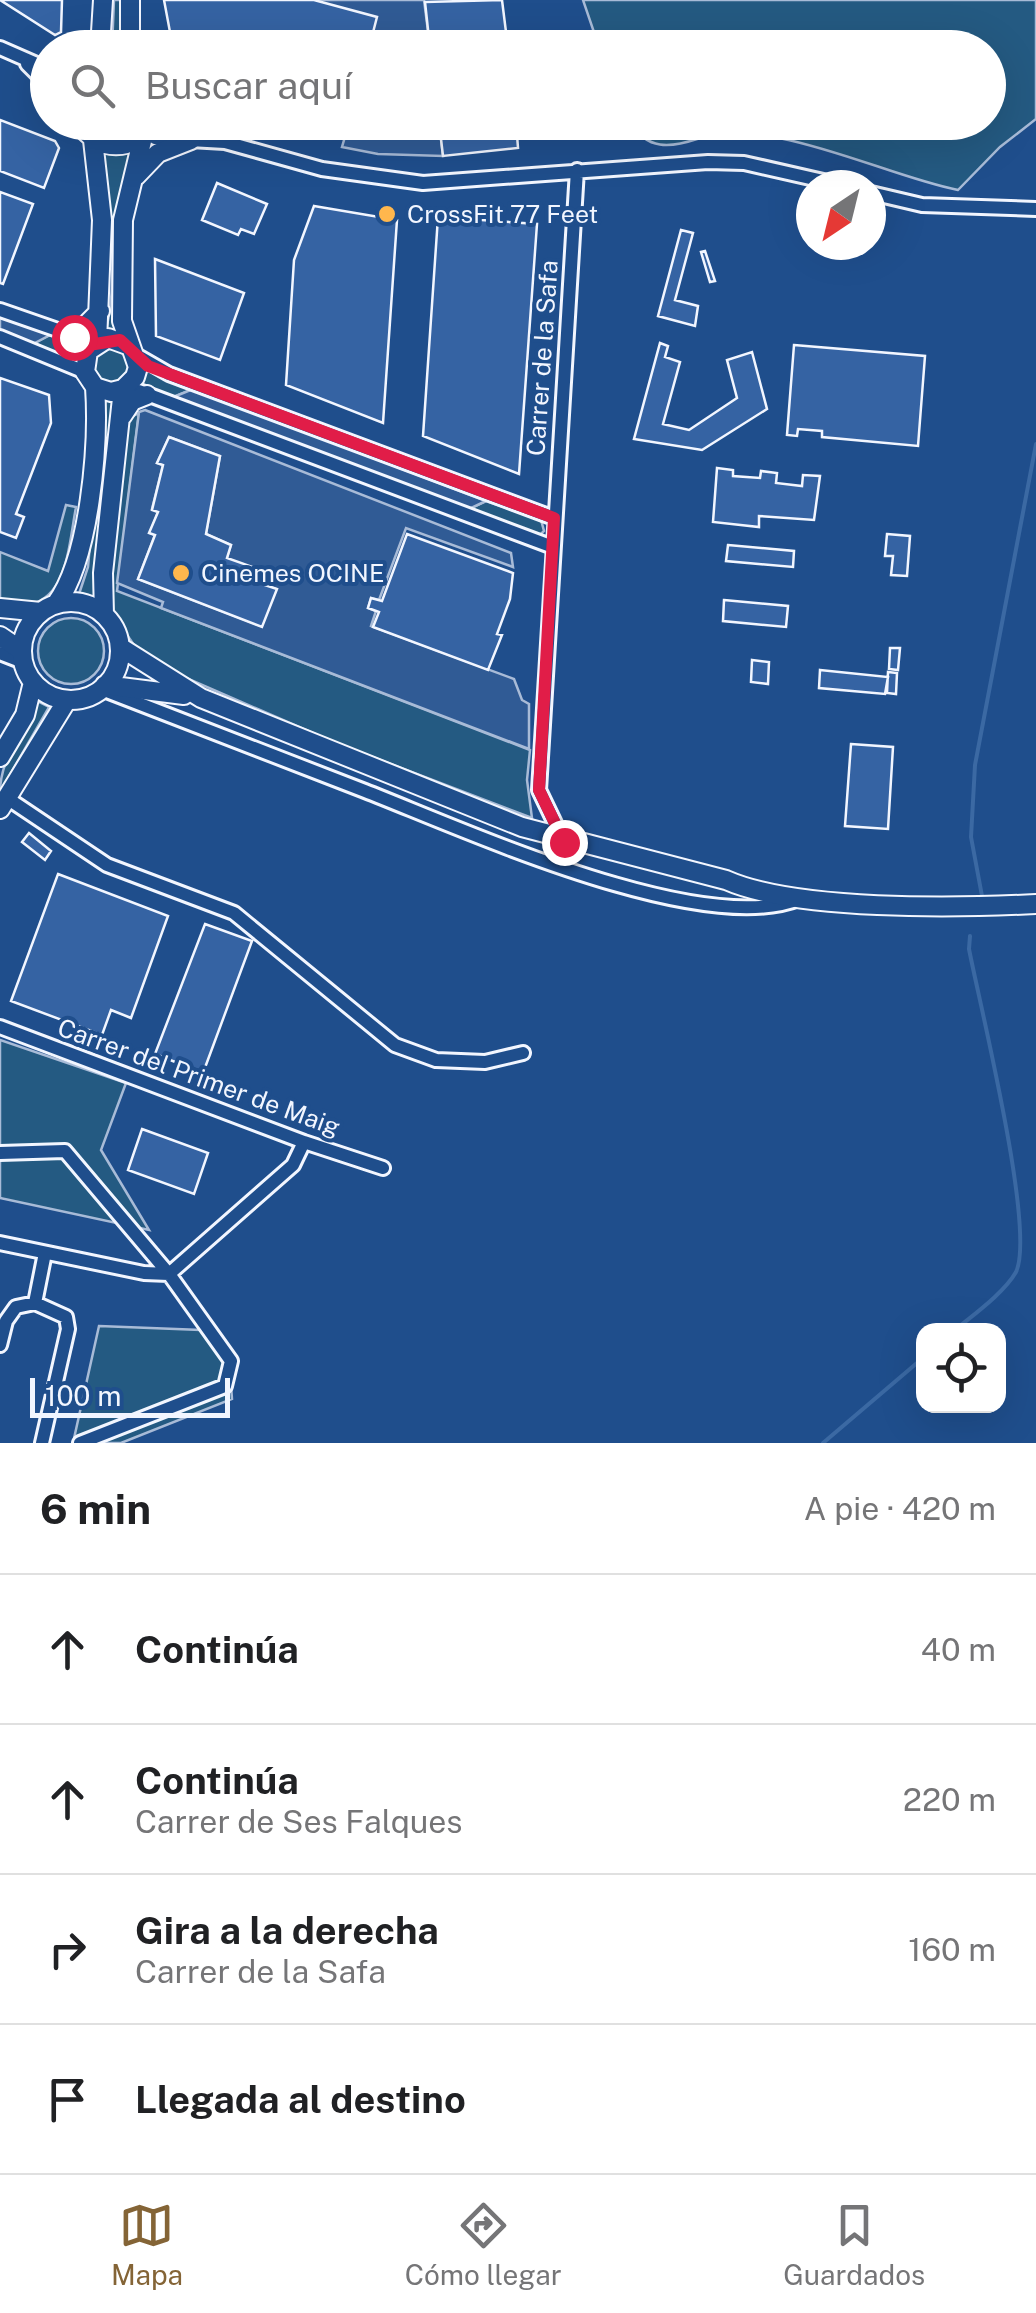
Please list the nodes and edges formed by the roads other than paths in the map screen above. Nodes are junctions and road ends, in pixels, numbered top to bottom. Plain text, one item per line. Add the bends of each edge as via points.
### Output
1 (103, 0) edge
2 (130, 0) edge
3 (101, 30) edge
4 (130, 30) edge
5 (0, 48) edge
6 (22, 59) junction
7 (30, 62) edge
8 (30, 67) edge
9 (93, 140) joint
10 (134, 140) edge
11 (145, 140) edge
12 (179, 140) edge
13 (218, 140) edge
14 (577, 170) junction
15 (796, 175) edge
16 (130, 185) junction
17 (886, 196) edge
18 (1036, 208) edge
19 (0, 310) edge
20 (100, 310) junction
21 (0, 337) edge
22 (74, 337) junction
23 (96, 343) junction
24 (133, 351) junction
25 (90, 380) junction
26 (125, 388) junction
27 (147, 394) junction
28 (120, 420) junction
29 (554, 518) junction
30 (553, 547) junction
31 (0, 608) edge
32 (48, 608) junction
33 (104, 615) junction
34 (0, 636) edge
35 (120, 647) junction
36 (0, 653) edge
37 (22, 656) junction
38 (33, 682) junction
39 (103, 687) junction
40 (201, 698) junction
41 (67, 700) junction
42 (0, 757) edge
43 (4, 804) edge
44 (564, 842) junction
45 (726, 880) junction
46 (802, 898) junction
47 (1036, 904) edge
48 (724, 907) junction
49 (0, 1026) edge
50 (523, 1053) dead end
51 (304, 1142) junction
52 (0, 1153) edge
53 (383, 1168) dead end
54 (0, 1243) edge
55 (45, 1253) junction
56 (169, 1274) junction
57 (35, 1304) junction
58 (0, 1345) edge
59 (119, 1438) edge
60 (42, 1443) edge
61 (80, 1443) edge

1 - 3 street
2 - 4 street
5 - 6 street
6 - 7 street
6 - 8 street
9 - 10 street via 110,146
9 - 20 street via 102,220
11 - 16 street
12 - 16 street
13 - 14 street via 322,169 423,183
14 - 15 street via 744,163
14 - 29 street, Carrer de la Safa
16 - 24 street via 122,322
17 - 18 street via 922,205
19 - 22 street
20 - 22 street
20 - 23 street
21 - 25 street
22 - 23 street
23 - 24 street via 120,340
23 - 25 street via 88,351
24 - 26 street via 135,378
24 - 29 street via 169,374
25 - 26 street via 111,392
25 - 32 street via 97,420 82,537 72,580
26 - 27 street
26 - 28 street
27 - 28 street via 132,401
27 - 30 street
28 - 33 street
29 - 30 street, Carrer de la Safa
30 - 44 street, Carrer de la Safa via 539,790
31 - 32 street
32 - 33 street via 82,603
32 - 37 street via 25,633
33 - 35 street
34 - 37 street
35 - 39 street via 116,670
35 - 40 street
36 - 37 street
37 - 38 street
38 - 41 street
38 - 42 street via 25,715
39 - 40 street
39 - 41 street
39 - 48 street via 593,876
40 - 44 street
41 - 43 street
43 - 50 street via 107,865 234,913 395,1045 436,1060 485,1062
44 - 45 street
45 - 46 street
45 - 48 street via 731,898
46 - 47 street via 980,908
46 - 48 street via 781,906
49 - 51 street, Carrer del Primer de Maig
51 - 53 street, Carrer del Primer de Maig
51 - 56 street via 293,1165
52 - 56 street via 64,1151
54 - 55 street
55 - 56 street
55 - 57 street
56 - 59 street via 231,1361 225,1386
57 - 58 street via 10,1312
57 - 60 street via 57,1309 68,1329
59 - 61 street

